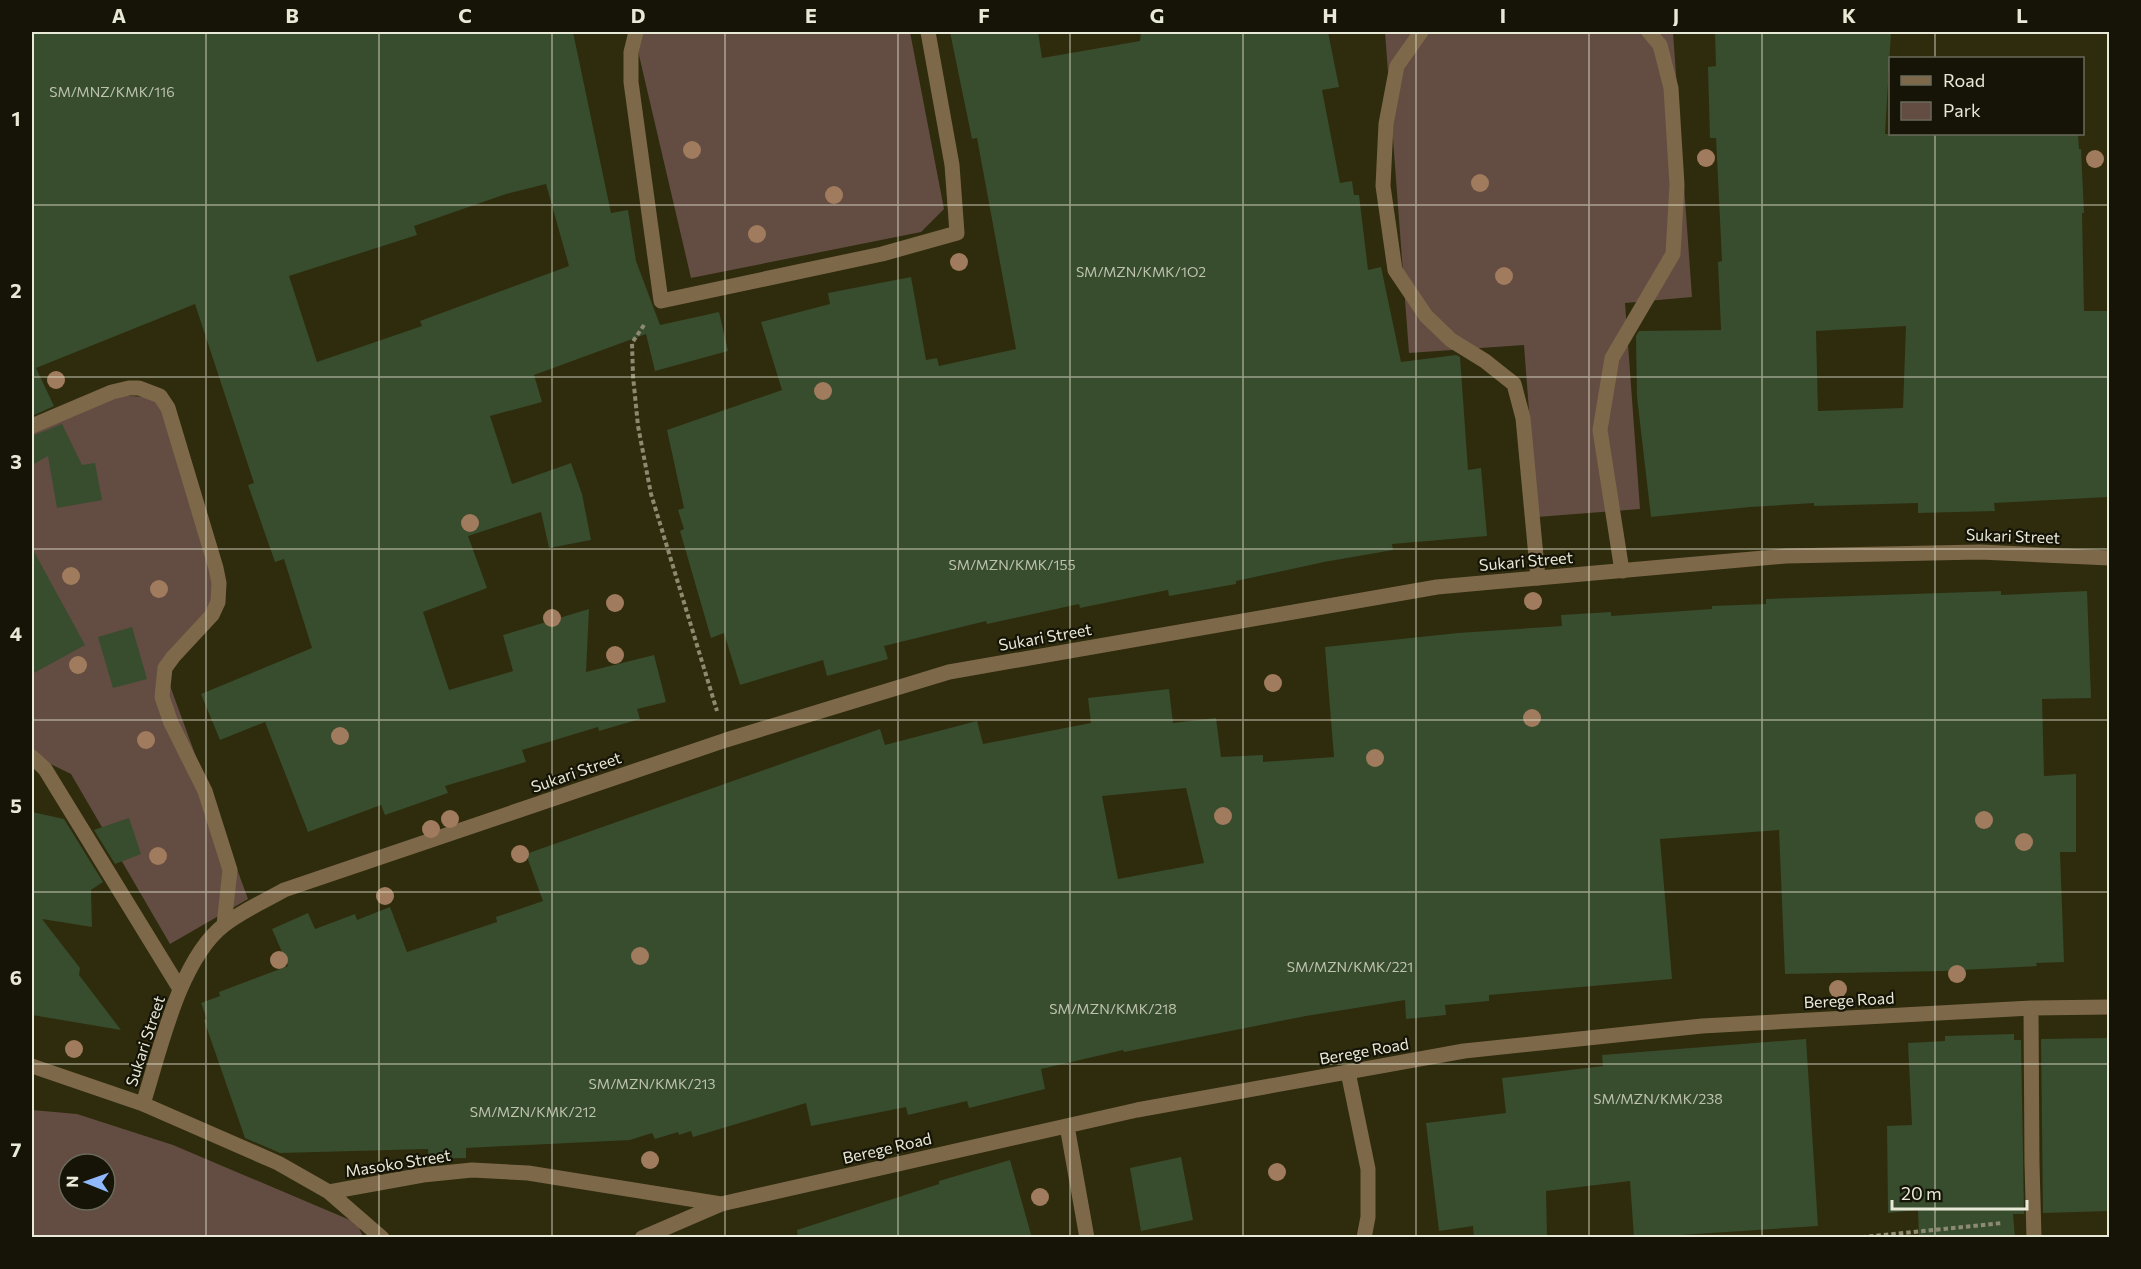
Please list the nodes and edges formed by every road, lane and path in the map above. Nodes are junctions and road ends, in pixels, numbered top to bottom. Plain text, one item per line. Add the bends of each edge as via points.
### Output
1 (636, 32) edge
2 (928, 32) edge
3 (1421, 32) edge
4 (1649, 32) edge
5 (661, 301) junction
6 (32, 426) edge
7 (2109, 558) edge
8 (1622, 571) junction
9 (1538, 578) junction
10 (726, 740) junction
11 (32, 757) edge
12 (224, 925) junction
13 (180, 989) junction
14 (2031, 1008) junction
15 (2109, 1008) edge
16 (32, 1066) edge
17 (1348, 1072) junction
18 (143, 1104) junction
19 (1067, 1126) junction
20 (329, 1192) junction
21 (721, 1204) junction
22 (2034, 1220) junction
23 (382, 1238) edge
24 (642, 1238) edge
25 (1087, 1238) edge
26 (1364, 1238) edge
27 (1854, 1238) edge
28 (2034, 1238) edge

1 - 5 street via 631,82
2 - 5 street via 952,165 957,233 882,254
3 - 9 street via 1397,66 1386,124 1383,186 1395,270 1426,316 1451,340 1514,384 1523,418
4 - 8 street via 1660,45 1671,88 1677,185 1673,254 1612,358 1600,429
5 - 10 path via 632,343 638,426 651,494
6 - 12 street via 129,388 160,396 168,408 219,583 218,602 212,615 165,668 162,697 205,791 230,870
7 - 8 street, Sukari Street via 1980,552 1857,554 1786,556
8 - 9 street, Sukari Street
9 - 10 street, Sukari Street via 1437,587 949,672
10 - 12 street, Sukari Street via 284,890
11 - 13 street via 45,769
12 - 13 street, Sukari Street via 199,952
13 - 18 street, Sukari Street
14 - 15 street, Berege Road
14 - 17 street, Berege Road via 1702,1026 1464,1051
14 - 22 street
16 - 18 street, Masoko Street
17 - 19 street, Berege Road
17 - 26 street via 1368,1169
18 - 20 street, Masoko Street via 278,1162
19 - 21 street, Berege Road
19 - 25 street
20 - 21 street, Masoko Street via 472,1170 528,1173
20 - 23 street
21 - 24 street, Berege Road
22 - 27 path
22 - 28 street

